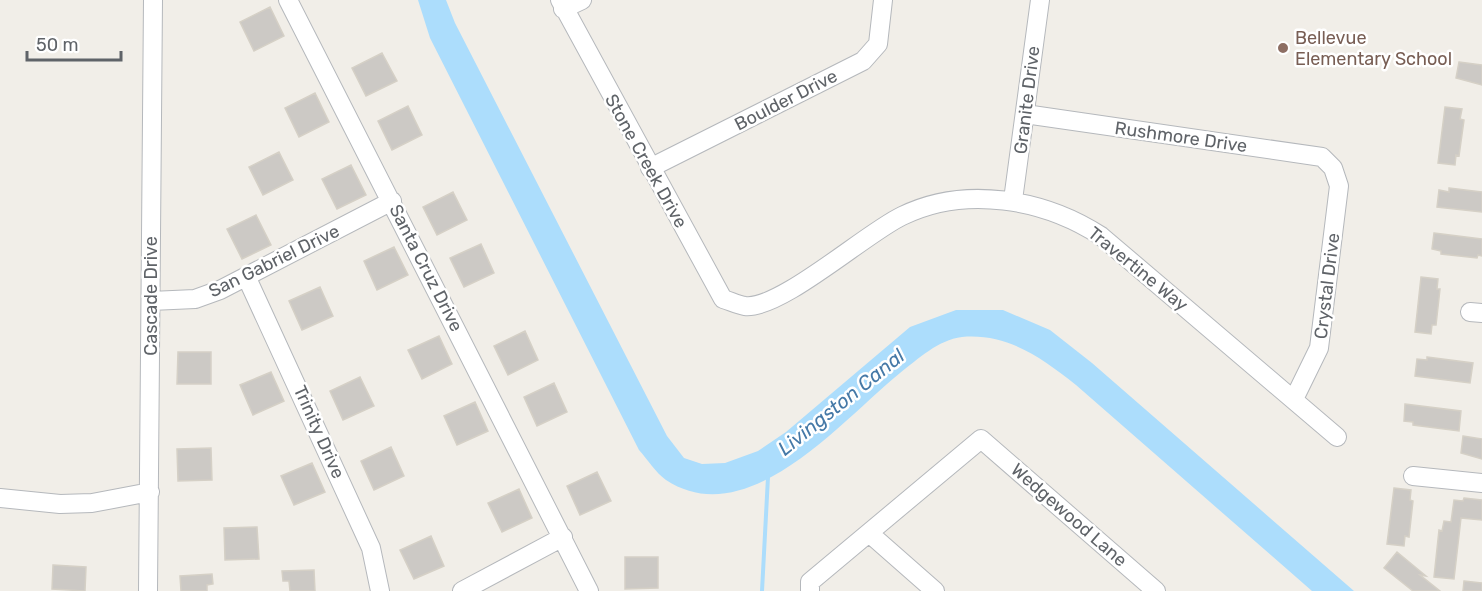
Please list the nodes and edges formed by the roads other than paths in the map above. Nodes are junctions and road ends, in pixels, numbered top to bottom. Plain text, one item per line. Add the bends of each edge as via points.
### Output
1 (153, 0) edge
2 (288, 0) edge
3 (582, 0) edge
4 (883, 0) edge
5 (1040, 0) edge
6 (562, 4) edge
7 (1025, 114) junction
8 (650, 168) junction
9 (1333, 168) joint
10 (1013, 200) junction
11 (392, 201) junction
12 (246, 276) junction
13 (151, 301) junction
14 (747, 306) joint
15 (1294, 399) junction
16 (1337, 437) dead end
17 (1413, 476) dead end
18 (1482, 483) edge
19 (150, 492) junction
20 (0, 498) edge
21 (868, 533) junction
22 (563, 537) junction
23 (810, 586) edge
24 (148, 591) edge
25 (380, 591) edge
26 (462, 591) edge
27 (589, 591) edge
28 (935, 591) edge
29 (1156, 591) edge

1 - 13 street, Cascade Drive
2 - 11 street, Santa Cruz Drive
3 - 6 street
4 - 8 street, Boulder Drive via 878,44 863,62
5 - 7 street, Granite Drive
6 - 8 street, Stone Creek Drive
7 - 9 street, Rushmore Drive via 1322,157
7 - 10 street, Granite Drive
8 - 14 street, Stone Creek Drive via 723,299
9 - 15 street, Crystal Drive via 1339,186 1319,348
10 - 14 street, Travertine Way via 946,201 902,216 781,296
10 - 15 street, Travertine Way via 1082,223 1101,236
11 - 12 street, San Gabriel Drive
11 - 22 street, Santa Cruz Drive
12 - 13 street, San Gabriel Drive via 195,299
12 - 25 street, Trinity Drive via 371,548
13 - 19 street, Cascade Drive
15 - 16 street, Travertine Way
17 - 18 street
19 - 20 street via 92,503
19 - 24 street, Cascade Drive
21 - 23 street
21 - 28 street
21 - 29 street, Wedgewood Lane via 981,439
22 - 26 street
22 - 27 street, Santa Cruz Drive

